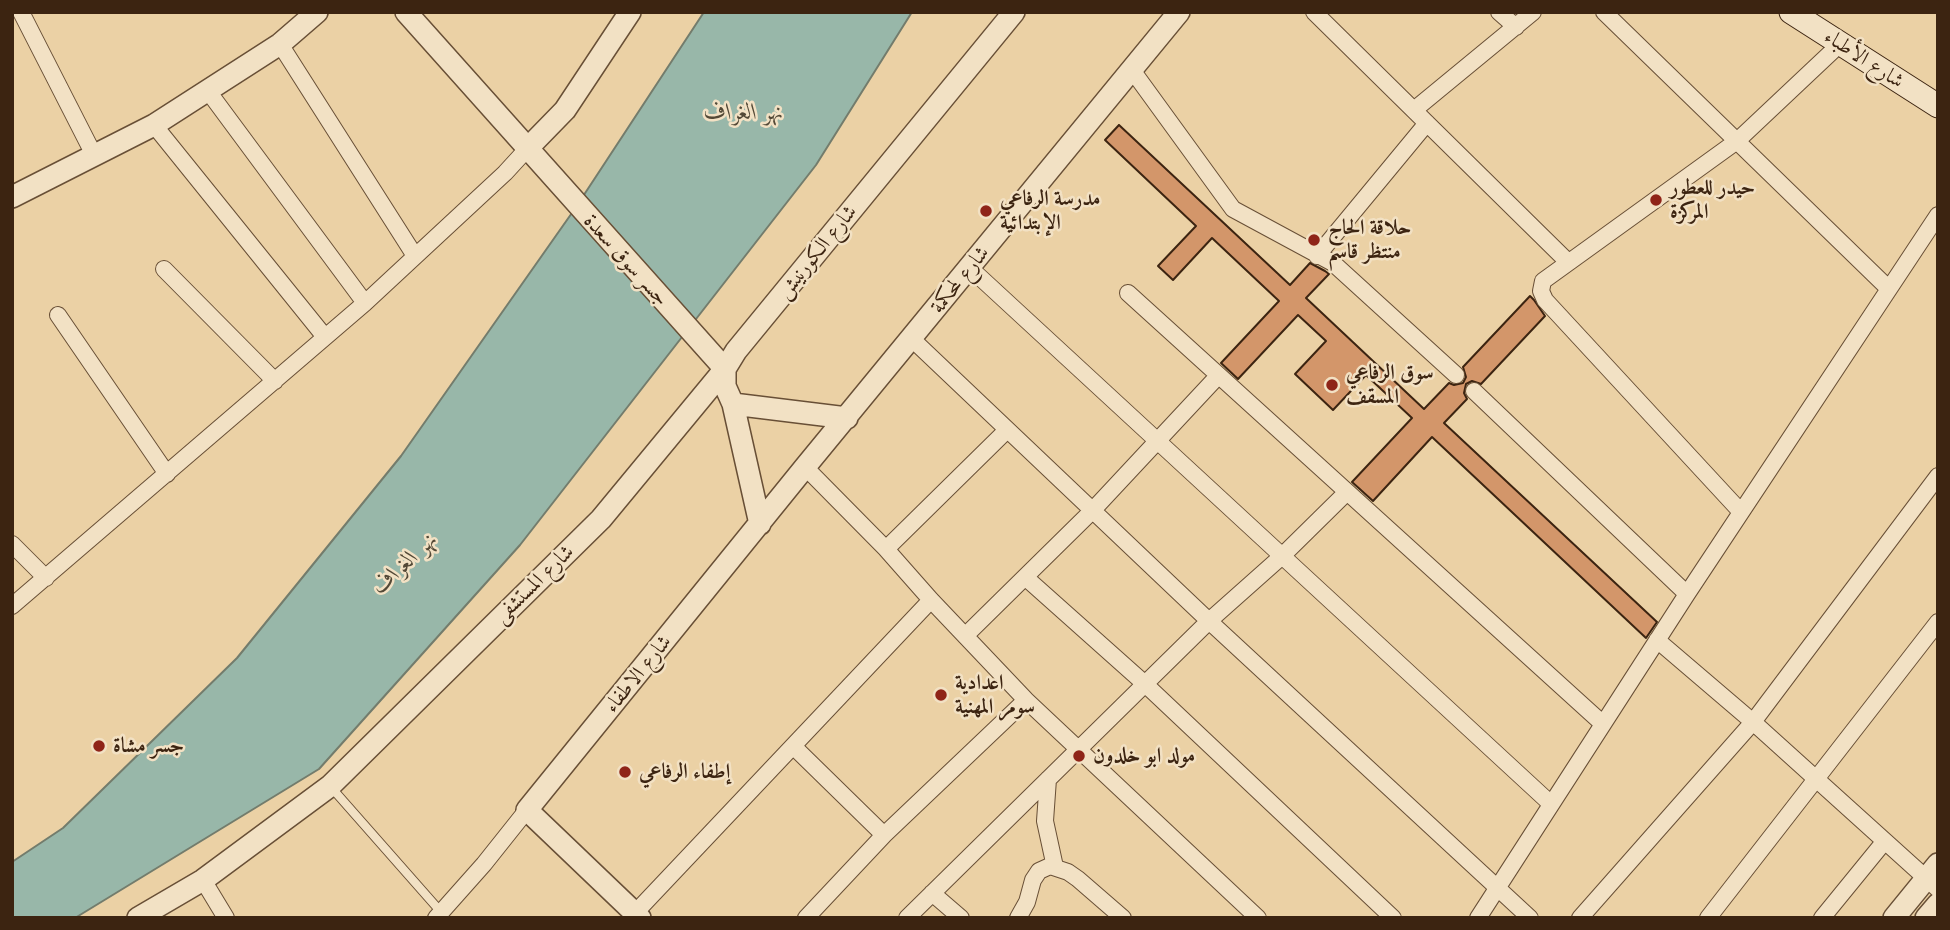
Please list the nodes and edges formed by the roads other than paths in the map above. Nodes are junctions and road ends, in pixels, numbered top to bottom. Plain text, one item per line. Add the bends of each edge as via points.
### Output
1 (21, 12) edge
2 (317, 12) edge
3 (406, 12) edge
4 (630, 12) edge
5 (1014, 12) edge
6 (1179, 12) edge
7 (1314, 12) edge
8 (1499, 12) edge
9 (1533, 12) edge
10 (1604, 12) edge
11 (1791, 12) edge
12 (1516, 27) junction
13 (280, 44) junction
14 (1840, 44) junction
15 (1132, 70) junction
16 (208, 91) junction
17 (1938, 106) edge
18 (1414, 110) junction
19 (1427, 124) junction
20 (154, 125) junction
21 (1737, 141) junction
22 (527, 149) junction
23 (94, 155) junction
24 (12, 197) edge
25 (1938, 215) edge
26 (415, 256) junction
27 (1317, 256) junction
28 (1567, 262) junction
29 (970, 268) junction
30 (164, 269) dead end
31 (1889, 289) junction
32 (1128, 293) dead end
33 (365, 303) junction
34 (58, 315) dead end
35 (325, 337) junction
36 (912, 339) junction
37 (724, 369) junction
38 (1456, 374) dead end
39 (1218, 376) junction
40 (275, 381) junction
41 (1474, 391) dead end
42 (733, 404) junction
43 (847, 418) junction
44 (1007, 430) junction
45 (1157, 443) junction
46 (805, 467) junction
47 (167, 474) junction
48 (1938, 476) edge
49 (1346, 493) junction
50 (1093, 511) junction
51 (1741, 512) junction
52 (760, 524) junction
53 (12, 544) edge
54 (886, 549) junction
55 (1281, 557) junction
56 (1025, 577) junction
57 (46, 578) junction
58 (1687, 594) junction
59 (931, 600) junction
60 (12, 606) edge
61 (1209, 621) junction
62 (1938, 622) edge
63 (965, 636) junction
64 (1657, 640) junction
65 (1145, 684) junction
66 (1026, 700) junction
67 (1753, 722) junction
68 (1603, 724) junction
69 (793, 746) junction
70 (1078, 750) junction
71 (1048, 779) junction
72 (1815, 780) junction
73 (330, 786) junction
74 (1552, 804) junction
75 (527, 810) junction
76 (884, 835) junction
77 (1884, 842) junction
78 (1055, 867) junction
79 (1934, 877) edge
80 (203, 880) junction
81 (1498, 888) junction
82 (932, 893) junction
83 (1938, 904) edge
84 (638, 915) edge
85 (441, 916) edge
86 (138, 918) edge
87 (226, 918) edge
88 (806, 918) edge
89 (907, 918) edge
90 (961, 918) edge
91 (1018, 918) edge
92 (1123, 918) edge
93 (1258, 918) edge
94 (1393, 918) edge
95 (1478, 918) edge
96 (1530, 918) edge
97 (1580, 918) edge
98 (1708, 918) edge
99 (1822, 918) edge
100 (1894, 918) edge
101 (1926, 918) edge

1 - 23 street
2 - 13 street
3 - 22 street, جسر سوق سعدة
4 - 22 street via 565,110
5 - 37 street, شارع الكورنيش
6 - 15 street, شارع لمحكمة
7 - 18 street
8 - 12 street
9 - 12 street
10 - 21 street
11 - 14 main road, شارع الأطباء
12 - 18 street
13 - 16 street
13 - 26 street
14 - 17 main road, شارع الأطباء
14 - 21 street
15 - 27 street via 1233,209
15 - 29 street, شارع لمحكمة
16 - 20 street
16 - 33 street
18 - 19 street
19 - 27 street
19 - 28 street
20 - 23 street
20 - 35 street
21 - 28 street
21 - 31 street
22 - 26 street
22 - 37 street, جسر سوق سعدة
23 - 24 street
25 - 31 street
26 - 33 street
27 - 38 street via 1333,262
28 - 51 street via 1543,281 1545,300
29 - 36 street, شارع لمحكمة
29 - 45 street
30 - 40 street
31 - 51 street
32 - 39 street
33 - 35 street
34 - 47 street
35 - 40 street
36 - 43 street, شارع لمحكمة
36 - 44 street
37 - 42 street
37 - 73 street, شارع المستشفى via 601,519
39 - 45 street
39 - 49 street
40 - 47 street
41 - 58 street
42 - 43 street
42 - 52 street
43 - 46 street, شارع الاطفاء
44 - 50 street
44 - 54 street
45 - 50 street
45 - 55 street
46 - 52 street, شارع الاطفاء
46 - 54 street
47 - 57 street
48 - 67 street
49 - 55 street
49 - 68 street
50 - 56 street
50 - 61 street
51 - 58 street
52 - 75 street, شارع الاطفاء
53 - 57 street
54 - 59 street
55 - 61 street
55 - 74 street
56 - 63 street
56 - 65 street
57 - 60 street
58 - 64 street
59 - 63 street
59 - 69 street
61 - 65 street
61 - 81 street
62 - 72 street
63 - 66 street
64 - 67 street
64 - 68 street
65 - 70 street
65 - 94 street
66 - 70 street
66 - 76 street
67 - 72 street
67 - 97 street
68 - 74 street
69 - 76 street
69 - 84 street
70 - 71 street
70 - 93 street
71 - 78 street via 1045,821
71 - 82 street
72 - 77 street
72 - 98 street
73 - 80 street, شارع المستشفى
73 - 85 lane
74 - 81 street
75 - 84 street
75 - 85 street
76 - 88 street
77 - 79 street
77 - 99 street
78 - 91 street via 1039,871
78 - 92 street via 1078,879
79 - 100 street
80 - 86 street, شارع المستشفى
80 - 87 street
81 - 95 street
81 - 96 street
82 - 89 street
82 - 90 street
83 - 101 street

